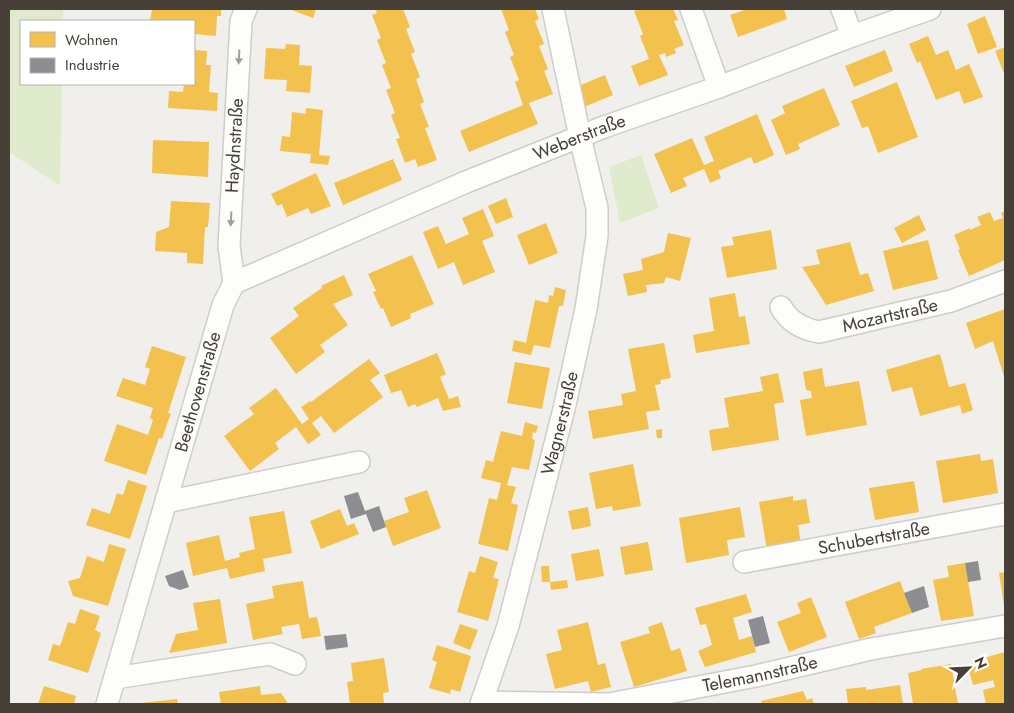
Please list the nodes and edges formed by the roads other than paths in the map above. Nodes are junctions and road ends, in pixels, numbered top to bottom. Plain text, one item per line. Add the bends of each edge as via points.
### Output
1 (246, 9) edge
2 (553, 9) edge
3 (691, 9) edge
4 (842, 9) edge
5 (930, 9) edge
6 (852, 36) junction
7 (719, 87) junction
8 (580, 137) junction
9 (1005, 281) edge
10 (234, 284) junction
11 (781, 307) dead end
12 (359, 462) dead end
13 (166, 502) junction
14 (1005, 514) edge
15 (744, 562) dead end
16 (1005, 626) edge
17 (296, 664) dead end
18 (115, 678) junction
19 (482, 703) edge
20 (107, 704) edge

1 -> 10 street, Haydnstraße via 241,21 229,246
2 - 8 street, Wagnerstraße
3 - 7 street
4 - 6 street
5 - 6 street, Weberstraße
6 - 7 street, Weberstraße
7 - 8 street, Weberstraße
8 - 10 street, Weberstraße via 466,182
8 - 19 street, Wagnerstraße via 597,208 597,236 586,309 564,409 508,626
9 - 11 street, Mozartstraße via 951,301 819,332 808,330 786,317
10 - 13 street, Beethovenstraße via 223,305
12 - 13 street
13 - 18 street, Beethovenstraße
14 - 15 street, Schubertstraße
16 - 19 street, Telemannstraße via 872,649 756,676 609,704
17 - 18 street via 270,654
18 - 20 street, Beethovenstraße

